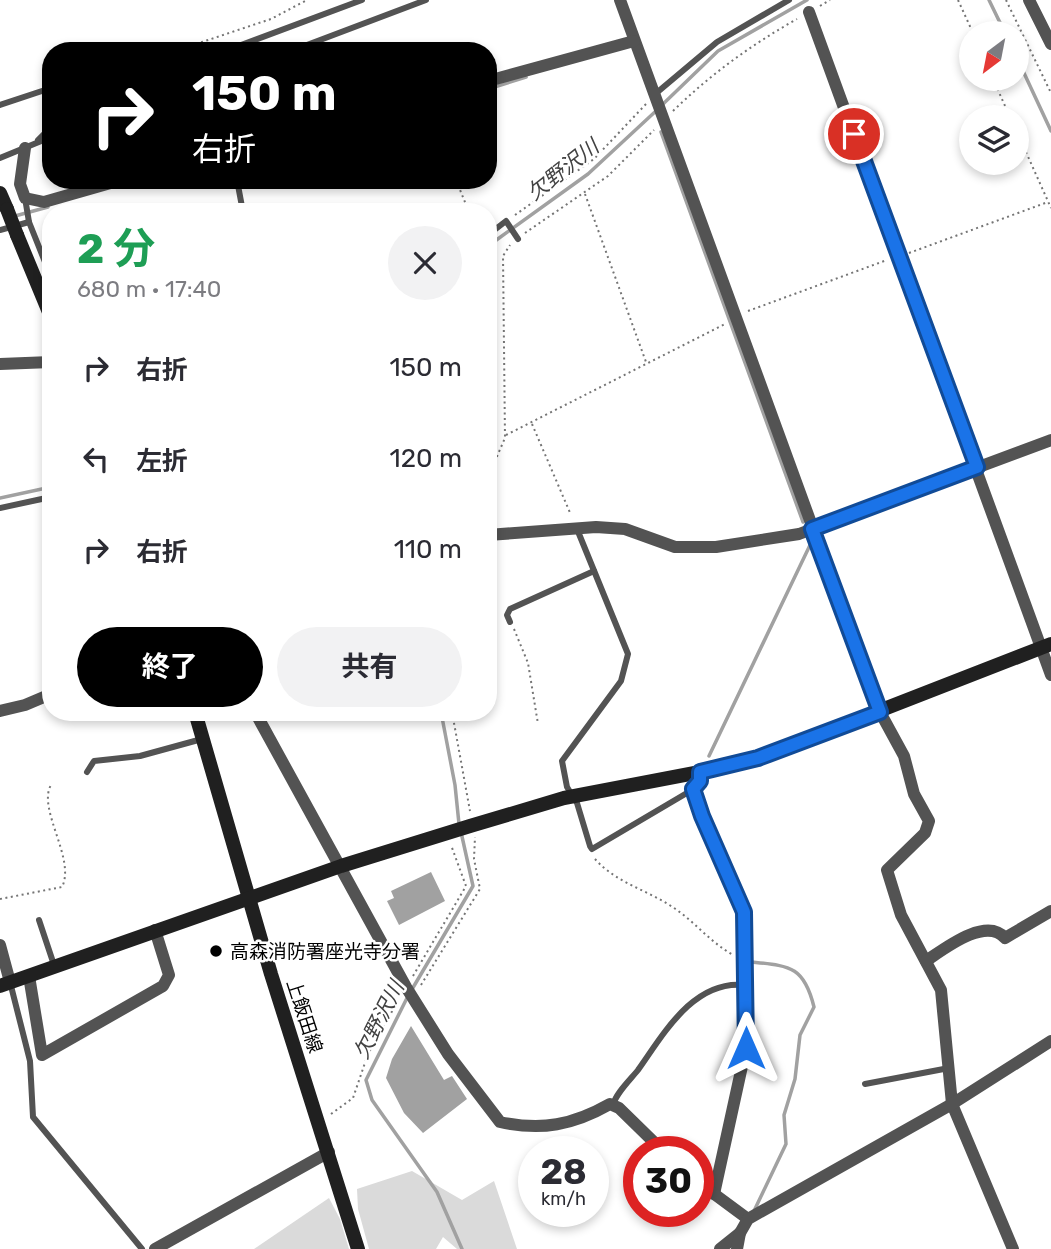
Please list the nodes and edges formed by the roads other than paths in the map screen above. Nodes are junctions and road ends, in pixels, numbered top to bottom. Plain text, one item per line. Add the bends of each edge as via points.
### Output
1 (362, 0) edge
2 (426, 0) edge
3 (620, 0) edge
4 (789, 0) edge
5 (1029, 0) edge
6 (809, 12) road end
7 (635, 41) junction
8 (249, 42) edge
9 (314, 42) edge
10 (1051, 44) edge
11 (497, 79) edge
12 (42, 91) edge
13 (655, 98) junction
14 (0, 105) edge
15 (42, 135) edge
16 (42, 141) edge
17 (31, 145) junction
18 (0, 158) edge
19 (90, 189) edge
20 (0, 193) edge
21 (42, 203) edge
22 (42, 203) edge
23 (27, 211) junction
24 (497, 228) edge
25 (0, 230) edge
26 (516, 236) road end
27 (42, 252) edge
28 (42, 295) edge
29 (42, 362) edge
30 (0, 364) edge
31 (1051, 440) edge
32 (977, 467) junction
33 (42, 499) edge
34 (0, 508) edge
35 (577, 529) junction
36 (812, 529) junction
37 (497, 535) edge
38 (594, 571) junction
39 (510, 622) road end
40 (1047, 652) edge
41 (1051, 675) edge
42 (42, 697) edge
43 (0, 711) edge
44 (880, 712) junction
45 (198, 721) edge
46 (260, 721) edge
47 (204, 739) junction
48 (87, 772) dead end
49 (700, 772) junction
50 (693, 789) junction
51 (572, 797) junction
52 (341, 866) junction
53 (249, 900) junction
54 (1051, 911) edge
55 (39, 920) dead end
56 (155, 930) junction
57 (0, 945) edge
58 (926, 961) junction
59 (55, 967) junction
60 (29, 976) junction
61 (5, 984) edge
62 (744, 985) junction
63 (1051, 1041) edge
64 (948, 1068) junction
65 (865, 1084) dead end
66 (952, 1104) junction
67 (613, 1105) junction
68 (648, 1136) edge
69 (329, 1152) junction
70 (714, 1194) joint
71 (748, 1219) junction
72 (740, 1233) junction
73 (142, 1249) edge
74 (155, 1249) edge
75 (358, 1249) edge
76 (720, 1249) edge
77 (737, 1249) edge
78 (1013, 1249) edge

1 - 8 lane
2 - 9 lane
3 - 7 street
4 - 13 lane via 717,42
5 - 10 street
6 - 32 street
7 - 11 street
7 - 13 street
12 - 14 lane
13 - 36 street
15 - 17 lane
16 - 17 lane
17 - 18 lane
17 - 23 street via 20,184
19 - 22 street
20 - 28 street, bridge
21 - 23 street
23 - 25 lane
23 - 27 lane
24 - 26 lane via 506,221
29 - 30 street
31 - 32 street
32 - 36 street
32 - 40 street
33 - 34 lane
35 - 36 street via 625,529 676,547 716,547
35 - 37 street
35 - 38 lane
36 - 44 street
38 - 39 lane via 510,609
38 - 51 lane via 628,654 621,681 562,761
40 - 41 street
40 - 44 street
42 - 43 street
44 - 49 street via 758,758
44 - 58 street via 904,756 914,794 929,821 925,833 887,870 892,895
45 - 47 street, 上飯田線
46 - 52 street
47 - 48 lane via 141,756 94,761
47 - 53 street, 上飯田線
49 - 50 street
49 - 51 street
50 - 51 lane via 592,849
50 - 62 street via 700,821 744,912
51 - 52 street
52 - 53 street
52 - 67 street via 410,994 448,1055 500,1122 523,1127 563,1126
53 - 56 street
53 - 69 street, 上飯田線
54 - 58 street via 1006,938 995,931 978,931
55 - 59 lane
56 - 59 street
56 - 60 street via 169,975 163,986 41,1055
57 - 61 street
58 - 64 street via 942,990
59 - 60 street
60 - 61 street
61 - 73 lane via 30,1061 33,1116
62 - 67 lane via 734,984 697,998 674,1020
62 - 70 street via 746,1048
63 - 66 street
64 - 65 lane
64 - 66 street
66 - 71 street
66 - 78 street
67 - 68 street
69 - 74 street
69 - 75 street, 上飯田線
70 - 71 street
71 - 72 street
72 - 76 street
72 - 77 street

